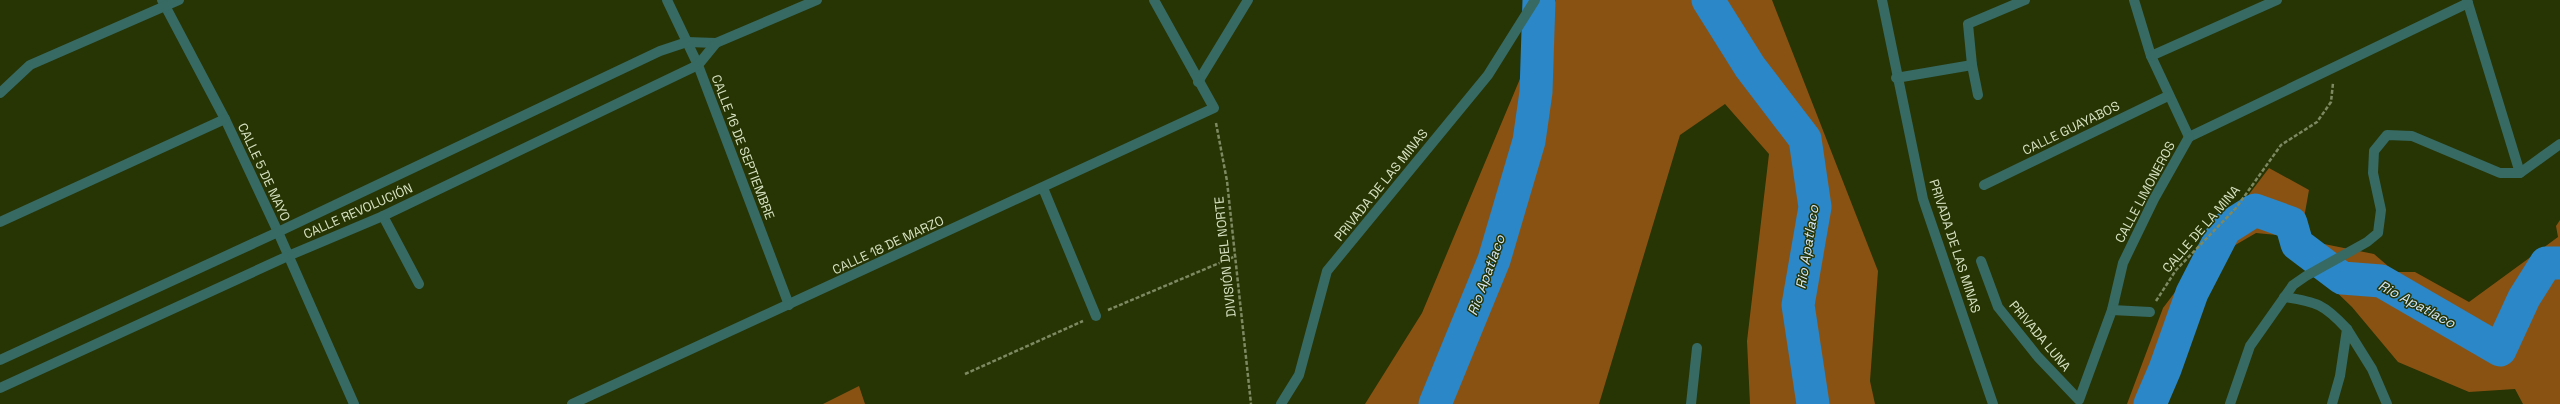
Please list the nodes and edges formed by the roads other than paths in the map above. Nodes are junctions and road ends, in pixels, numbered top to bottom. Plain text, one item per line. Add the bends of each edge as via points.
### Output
1 (179, 0) edge
2 (667, 0) edge
3 (816, 0) edge
4 (1154, 0) edge
5 (1248, 0) edge
6 (1535, 0) edge
7 (1882, 0) edge
8 (2025, 0) edge
9 (2134, 0) edge
10 (2278, 0) edge
11 (2468, 2) edge
12 (163, 3) edge
13 (687, 42) junction
14 (716, 43) junction
15 (2151, 56) junction
16 (698, 64) junction
17 (1972, 65) junction
18 (1896, 78) junction
19 (1198, 82) junction
20 (0, 92) edge
21 (1978, 95) dead end
22 (2168, 96) junction
23 (225, 119) junction
24 (2190, 137) junction
25 (2560, 144) edge
26 (2520, 173) junction
27 (1984, 185) dead end
28 (1044, 188) junction
29 (383, 216) junction
30 (0, 222) edge
31 (278, 232) junction
32 (288, 256) junction
33 (1981, 261) dead end
34 (419, 284) dead end
35 (2284, 297) junction
36 (789, 305) junction
37 (2112, 310) junction
38 (2150, 312) road end
39 (1096, 316) dead end
40 (2347, 329) junction
41 (1697, 348) dead end
42 (0, 360) edge
43 (0, 388) edge
44 (2079, 400) joint
45 (354, 404) edge
46 (572, 404) edge
47 (1281, 404) edge
48 (1692, 404) edge
49 (1993, 404) edge
50 (2230, 404) edge
51 (2332, 404) edge
52 (2387, 404) edge

1 - 12 street
2 - 13 street, CALLE 16 DE SEPTIEMBRE
3 - 14 street, CALLE REVOLUCIÓN
4 - 19 street
5 - 19 street
6 - 47 street, PRIVADA DE LAS MINAS via 1488,75 1327,271 1300,374
7 - 18 street, PRIVADA DE LAS MINAS
8 - 17 street via 1968,24
9 - 15 street, CALLE LIMONEROS
10 - 15 street
11 - 24 street
11 - 26 street
12 - 20 street via 30,65
12 - 23 street, CALLE 5 DE MAYO
13 - 14 street, CALLE REVOLUCIÓN
13 - 16 street, CALLE 16 DE SEPTIEMBRE
13 - 31 street, CALLE REVOLUCIÓN via 660,51
14 - 16 street, CALLE REVOLUCIÓN
15 - 22 street, CALLE LIMONEROS
16 - 29 street, CALLE REVOLUCIÓN
16 - 36 street, CALLE 16 DE SEPTIEMBRE
17 - 18 street
17 - 21 street
18 - 49 street, PRIVADA DE LAS MINAS via 1923,199
19 - 28 street, CALLE 18 DE MARZO via 1214,108
22 - 24 street, CALLE LIMONEROS
22 - 27 street, CALLE GUAYABOS
23 - 30 street
23 - 31 street, CALLE 5 DE MAYO
24 - 37 street, CALLE LIMONEROS via 2154,199 2123,263
25 - 26 street
26 - 35 street via 2500,172 2412,136 2387,135 2374,152 2373,173 2381,210 2378,233 2367,242 2306,276
28 - 36 street, CALLE 18 DE MARZO
28 - 39 street
29 - 32 street, CALLE REVOLUCIÓN
29 - 34 street
31 - 32 street, CALLE 5 DE MAYO
31 - 42 street, CALLE REVOLUCIÓN
32 - 43 street, CALLE REVOLUCIÓN
32 - 45 street, CALLE 5 DE MAYO
33 - 44 street, PRIVADA LUNA via 1998,307 2038,357
35 - 40 street via 2312,301 2329,309
35 - 50 street via 2250,346
36 - 46 street, CALLE 18 DE MARZO
37 - 38 street
37 - 44 street, CALLE LIMONEROS
40 - 51 street via 2340,376
40 - 52 street via 2372,369
41 - 48 street

